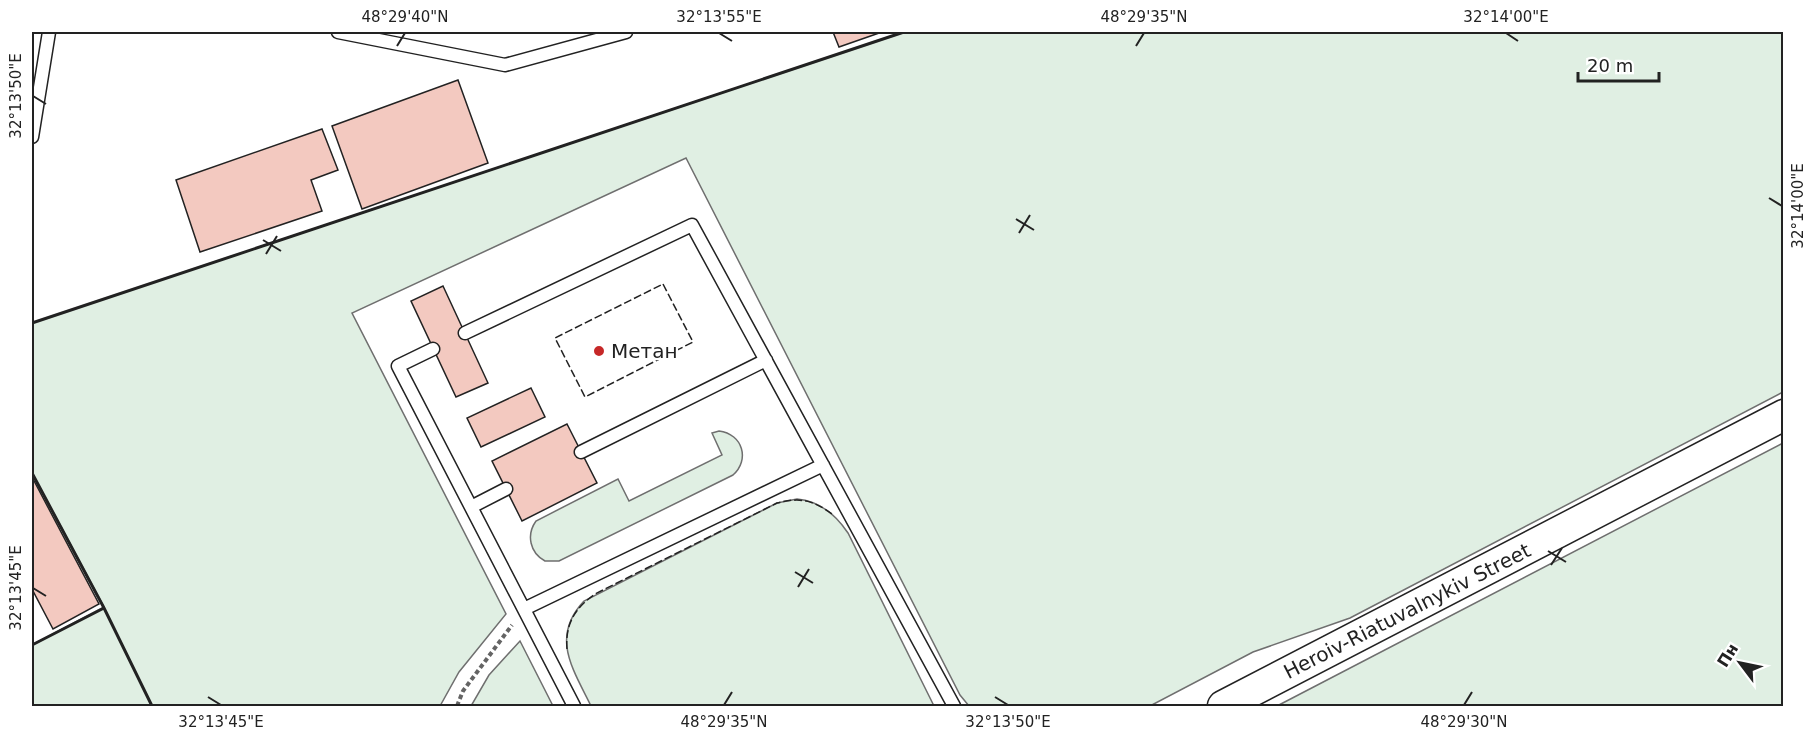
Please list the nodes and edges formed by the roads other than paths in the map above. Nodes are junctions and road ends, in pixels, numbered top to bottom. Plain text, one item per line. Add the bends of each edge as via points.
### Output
1 (49, 32) edge
2 (338, 32) edge
3 (626, 32) edge
4 (32, 137) edge
5 (465, 333) dead end
6 (433, 349) dead end
7 (766, 360) junction
8 (1784, 415) edge
9 (581, 452) dead end
10 (823, 465) junction
11 (506, 489) dead end
12 (471, 507) junction
13 (524, 609) junction
14 (574, 706) edge
15 (954, 706) edge
16 (1223, 706) edge

1 - 4 lane
2 - 3 lane via 505,65
5 - 7 lane via 692,225
6 - 12 lane via 398,366
7 - 9 lane
7 - 10 lane
8 - 16 street, Heroiv-Riatuvalnykiv Street
10 - 13 lane
10 - 15 lane
11 - 12 lane
12 - 13 lane
13 - 14 lane

